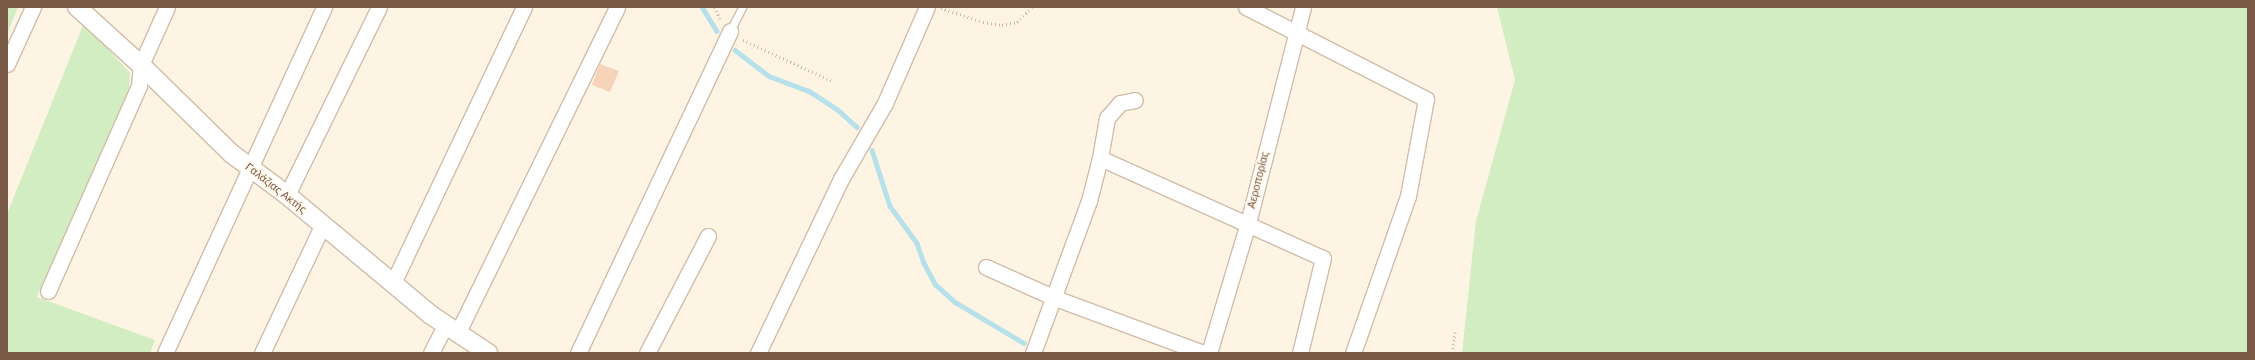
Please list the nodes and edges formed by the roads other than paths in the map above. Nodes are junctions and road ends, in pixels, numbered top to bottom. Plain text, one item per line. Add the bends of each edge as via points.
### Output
1 (32, 7) edge
2 (77, 7) edge
3 (167, 7) edge
4 (324, 7) edge
5 (379, 7) edge
6 (524, 7) edge
7 (617, 7) edge
8 (742, 7) edge
9 (927, 7) edge
10 (1246, 7) edge
11 (1303, 7) edge
12 (730, 30) joint
13 (1298, 33) junction
14 (7, 64) edge
15 (141, 65) junction
16 (1135, 100) dead end
17 (1100, 158) junction
18 (249, 167) junction
19 (287, 195) junction
20 (1248, 223) junction
21 (322, 226) junction
22 (708, 236) dead end
23 (986, 267) dead end
24 (394, 284) junction
25 (48, 291) dead end
26 (1055, 298) junction
27 (451, 330) junction
28 (165, 353) edge
29 (262, 353) edge
30 (431, 353) edge
31 (487, 353) edge
32 (578, 353) edge
33 (647, 353) edge
34 (758, 353) edge
35 (1033, 353) edge
36 (1204, 353) edge
37 (1209, 353) edge
38 (1300, 353) edge
39 (1353, 353) edge

1 - 14 street
2 - 15 street, Γαλάζιας Ακτής
3 - 15 street
4 - 18 street
5 - 19 street
6 - 24 street
7 - 27 street
8 - 12 lane
9 - 34 street via 885,103 841,180
10 - 13 street
11 - 13 street, Αεροπορίας
12 - 32 street
13 - 20 street, Αεροπορίας
13 - 39 street via 1426,99 1408,196
15 - 18 street, Γαλάζιας Ακτής via 232,154
15 - 25 street via 139,86
16 - 17 street via 1120,104 1107,118
17 - 20 street
17 - 26 street
18 - 19 street, Γαλάζιας Ακτής
18 - 28 street
19 - 21 street, Γαλάζιας Ακτής
20 - 37 street, Αεροπορίας
20 - 38 street via 1323,258
21 - 24 street, Γαλάζιας Ακτής
21 - 29 street
22 - 33 street
23 - 26 street
24 - 27 street, Γαλάζιας Ακτής
26 - 35 street
26 - 36 street
27 - 30 street
27 - 31 street, Γαλάζιας Ακτής

